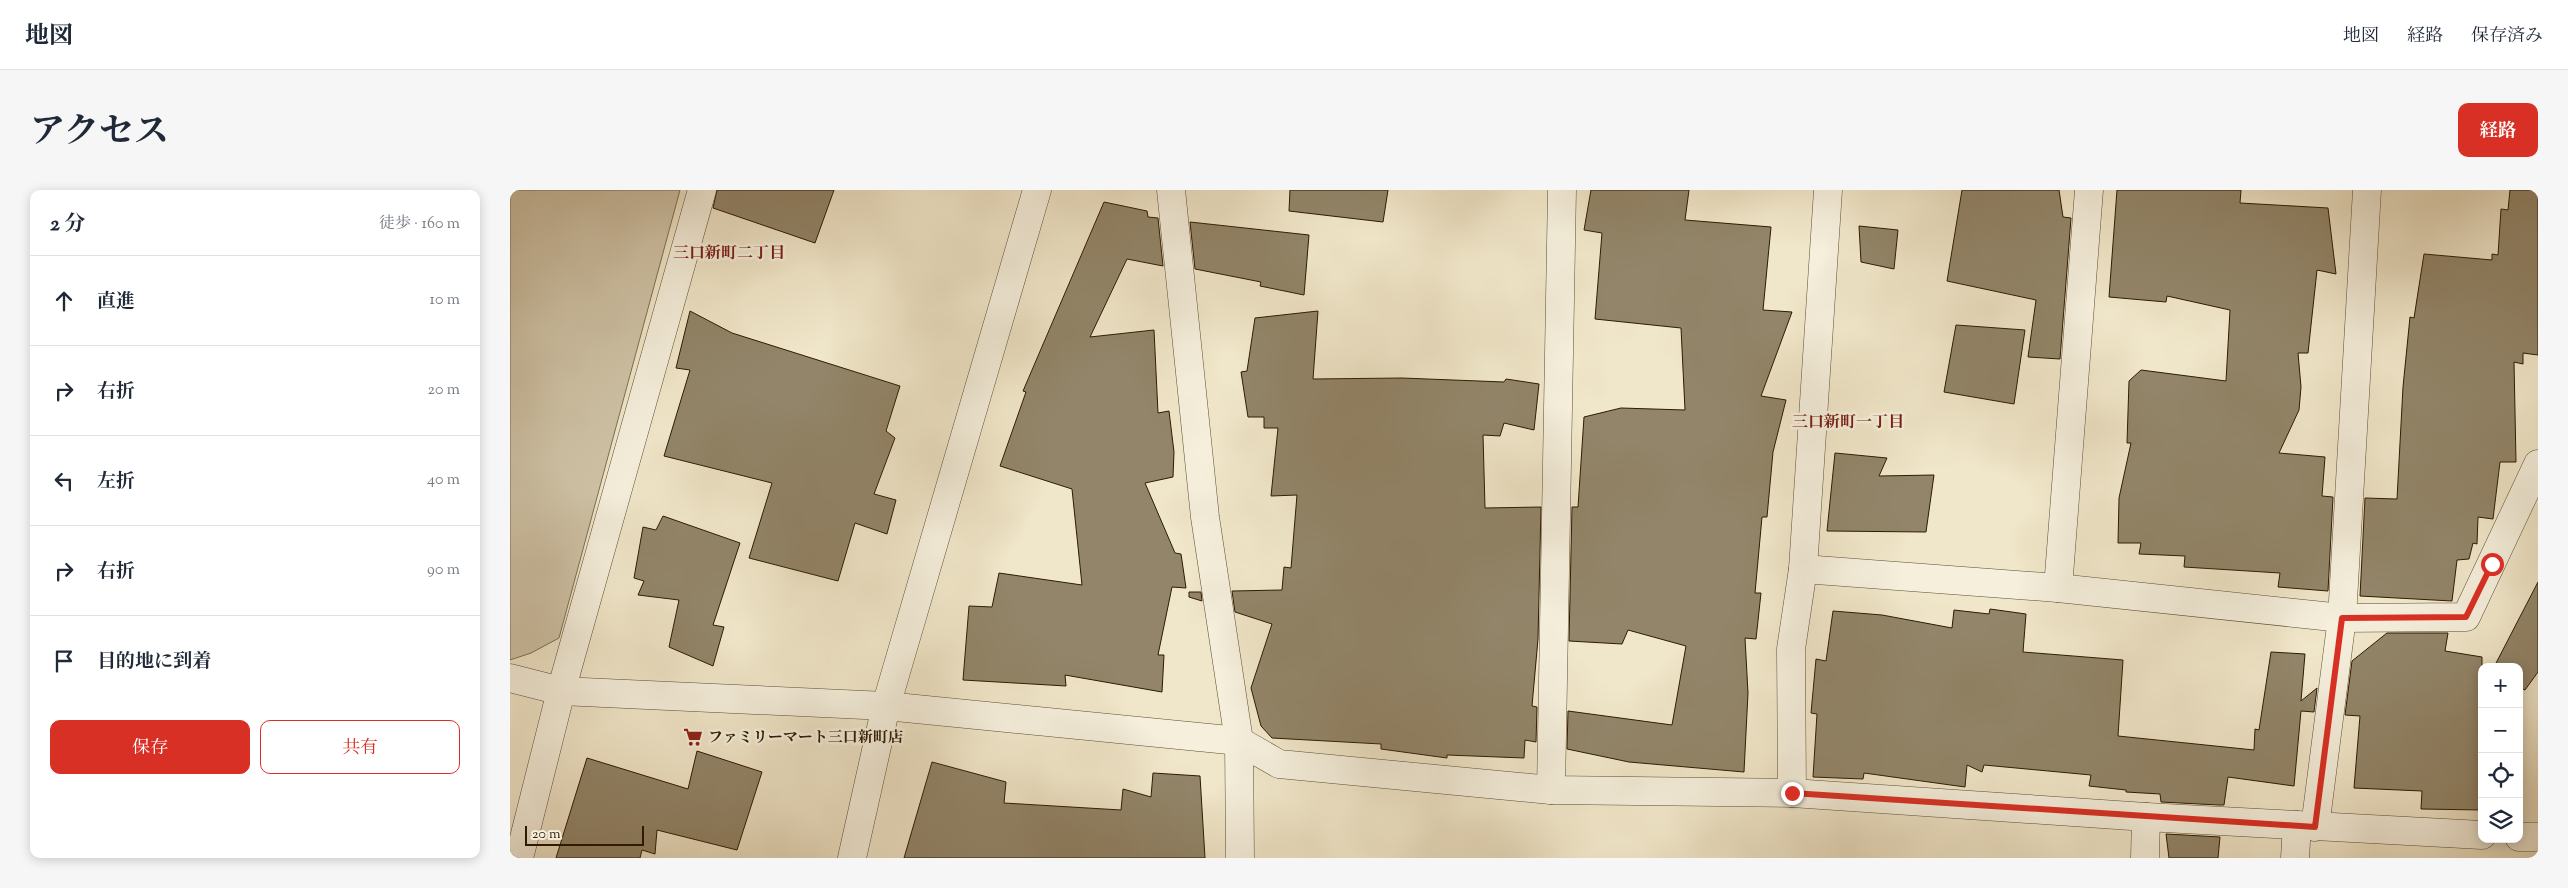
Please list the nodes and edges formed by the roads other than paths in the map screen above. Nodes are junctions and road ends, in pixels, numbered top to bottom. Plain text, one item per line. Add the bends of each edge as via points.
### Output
1 (702, 190) edge
2 (1037, 190) edge
3 (1170, 190) edge
4 (1562, 190) edge
5 (1828, 190) edge
6 (2089, 190) edge
7 (2367, 190) edge
8 (2538, 464) edge
9 (1803, 569) junction
10 (2058, 588) junction
11 (2342, 618) junction
12 (510, 678) edge
13 (561, 690) junction
14 (886, 706) junction
15 (1239, 741) junction
16 (1551, 790) junction
17 (1792, 793) junction
18 (2146, 817) junction
19 (2306, 826) junction
20 (2478, 835) edge
21 (2523, 836) edge
22 (2538, 837) edge
23 (519, 858) edge
24 (852, 858) edge
25 (1240, 858) edge
26 (2145, 858) edge
27 (2296, 858) edge

1 - 13 street
2 - 14 street
3 - 15 street via 1205,517
4 - 16 street
5 - 9 street
6 - 10 street
7 - 11 street
8 - 11 street via 2466,617
9 - 10 street
9 - 17 street via 1791,649
10 - 11 street
11 - 19 street
12 - 13 street
13 - 14 street
13 - 23 street
14 - 15 street
14 - 24 street
15 - 16 street via 1279,764
15 - 25 street
16 - 17 street
17 - 18 street
18 - 19 street
18 - 26 street
19 - 20 street
19 - 27 street
21 - 22 street

